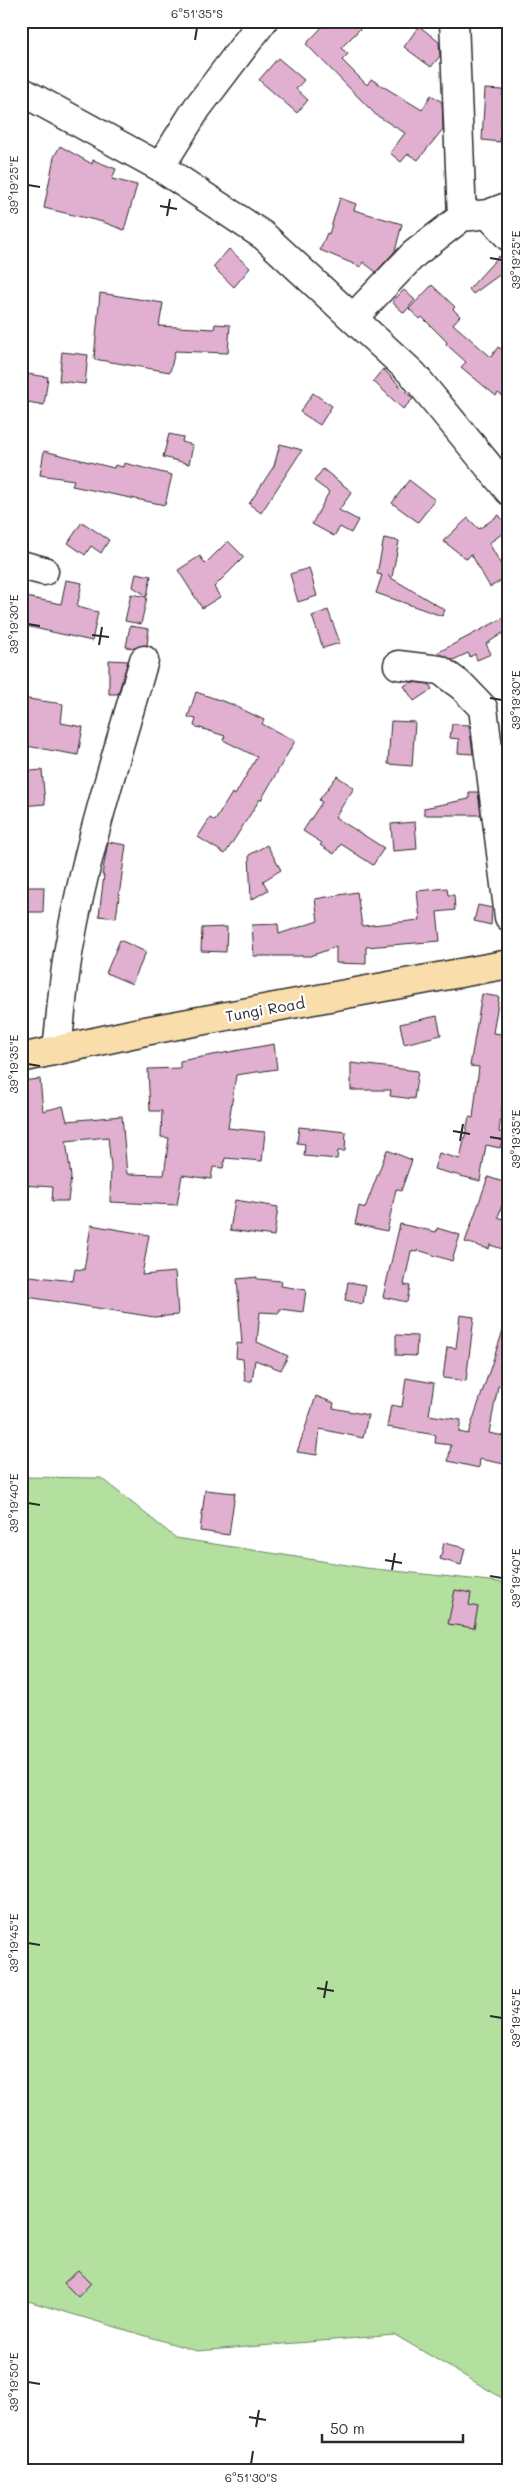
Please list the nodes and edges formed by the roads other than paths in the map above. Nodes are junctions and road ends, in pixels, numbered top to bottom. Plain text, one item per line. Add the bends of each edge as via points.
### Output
1 (263, 21) edge
2 (454, 21) edge
3 (21, 91) edge
4 (160, 168) junction
5 (486, 212) edge
6 (509, 237) edge
7 (354, 318) junction
8 (509, 491) edge
9 (144, 660) dead end
10 (398, 665) dead end
11 (509, 917) edge
12 (509, 964) edge
13 (57, 1050) junction
14 (21, 1058) edge

1 - 4 street via 197,108
2 - 5 street
3 - 4 street
4 - 7 street via 264,236
5 - 6 street
5 - 7 street via 414,254
7 - 8 street via 413,374
9 - 13 street via 98,822 76,914
10 - 11 street via 440,670 483,708
12 - 13 main road, Tungi Road
13 - 14 main road, Tungi Road

